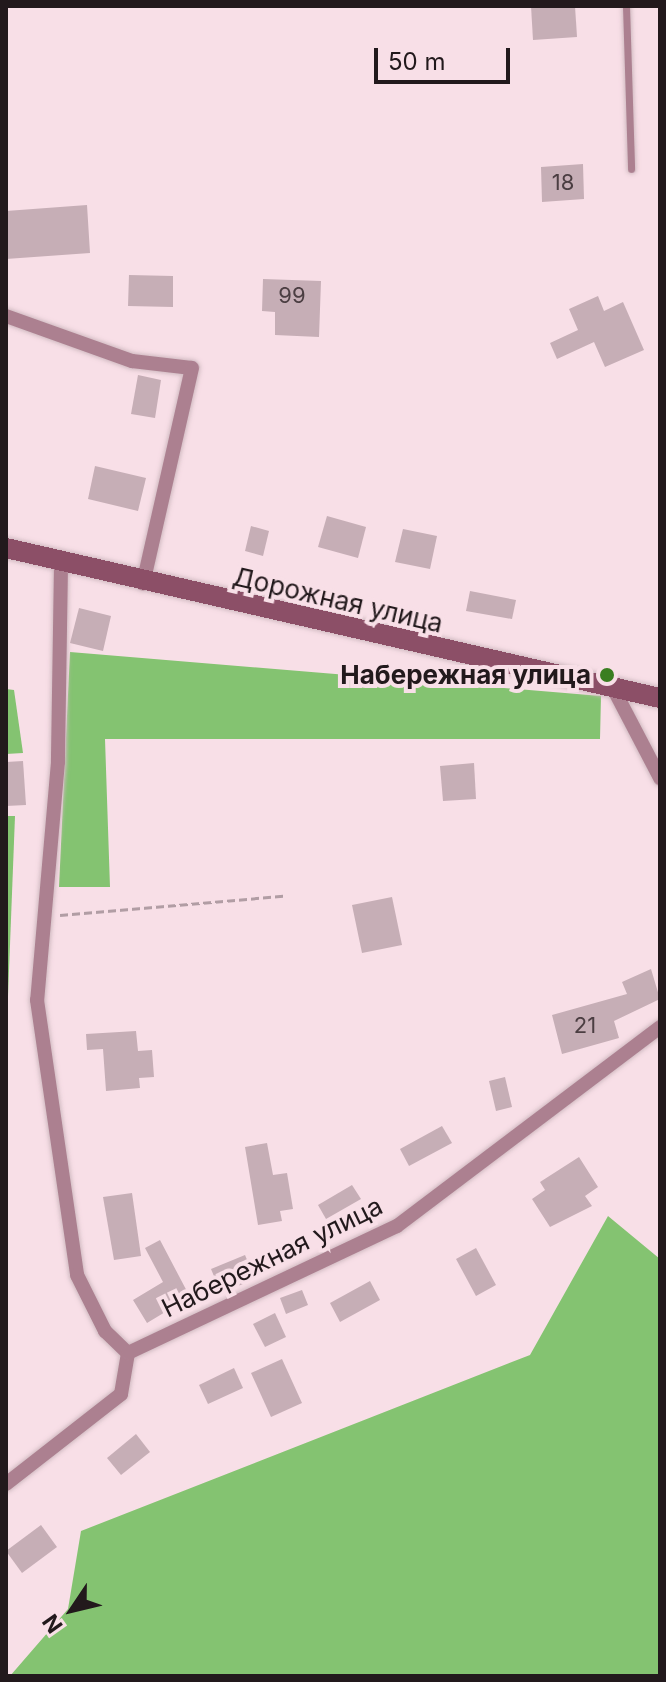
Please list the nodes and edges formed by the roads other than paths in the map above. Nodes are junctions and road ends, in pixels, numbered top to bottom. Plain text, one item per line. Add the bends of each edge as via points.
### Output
1 (626, 6) edge
2 (631, 169) dead end
3 (6, 316) edge
4 (6, 548) edge
5 (61, 565) junction
6 (143, 583) junction
7 (613, 688) junction
8 (660, 698) edge
9 (660, 778) edge
10 (660, 1027) edge
11 (128, 1353) junction
12 (6, 1484) edge

1 - 2 lane
3 - 6 street via 132,361 192,368
4 - 5 street, Дорожная улица
5 - 6 street, Дорожная улица
5 - 11 street via 58,762 40,916 37,1000 77,1275 105,1331
6 - 7 street, Дорожная улица
7 - 8 street, Дорожная улица
7 - 9 street
10 - 11 street, Набережная улица via 397,1226
11 - 12 street via 121,1394

